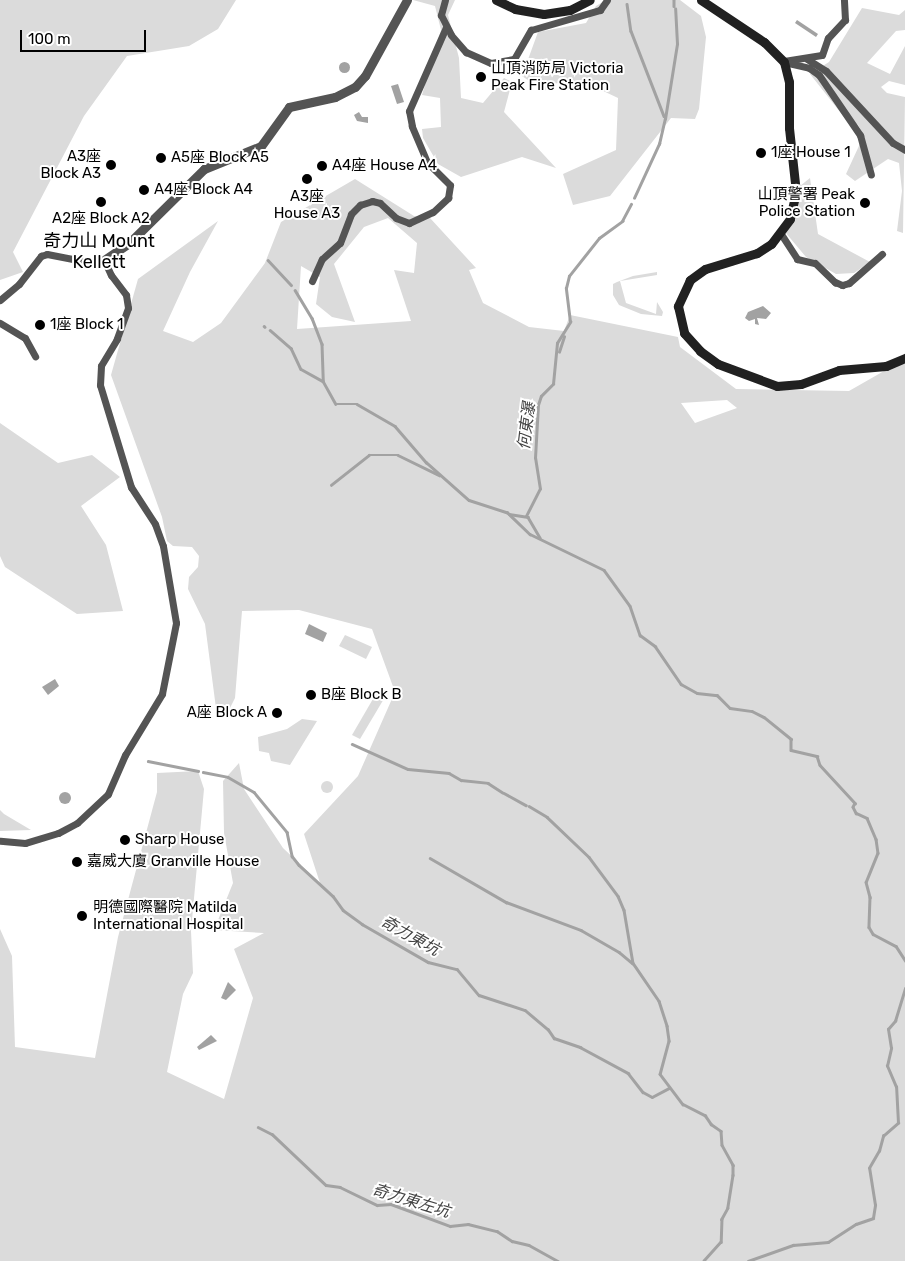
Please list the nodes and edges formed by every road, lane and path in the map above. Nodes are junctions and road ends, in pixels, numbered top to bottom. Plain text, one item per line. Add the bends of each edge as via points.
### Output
1 (407, 0) edge
2 (496, 0) edge
3 (590, 0) edge
4 (607, 0) edge
5 (702, 0) edge
6 (844, 0) edge
7 (444, 2) edge
8 (446, 27) junction
9 (807, 59) junction
10 (784, 62) junction
11 (905, 150) edge
12 (871, 175) dead end
13 (781, 234) junction
14 (882, 254) dead end
15 (104, 260) junction
16 (312, 281) dead end
17 (0, 300) edge
18 (0, 323) edge
19 (35, 356) dead end
20 (905, 358) edge
21 (0, 841) edge

1 - 15 street via 365,76 355,87 335,97 289,107 261,146 204,169 128,244
2 - 3 main road via 515,9 544,14 570,10
4 - 8 street via 600,10 530,30 514,59 508,62 491,63 466,52
5 - 10 main road via 768,45
6 - 9 street via 843,24 828,38 822,55
7 - 8 street via 440,15
8 - 16 street via 410,111 412,126 427,162 450,185 448,198 433,212 409,222 396,218 380,203 372,201 360,206 352,214 340,242 322,259
9 - 10 street
9 - 11 street via 826,71 892,143
10 - 12 street via 818,73 860,135
10 - 13 main road via 789,82 788,121 796,192 792,214
13 - 14 street via 797,259 815,263 834,282 842,285 849,283
13 - 20 main road via 762,250 711,266 690,280 680,298 678,313 681,327 694,346 725,367 783,387 839,370 886,366
15 - 17 street via 88,262 43,254 19,284
15 - 21 street via 128,304 119,334 101,366 100,385 131,487 153,520 163,546 176,628 162,694 122,760 108,794 77,823 58,833 25,843
18 - 19 street via 24,338

